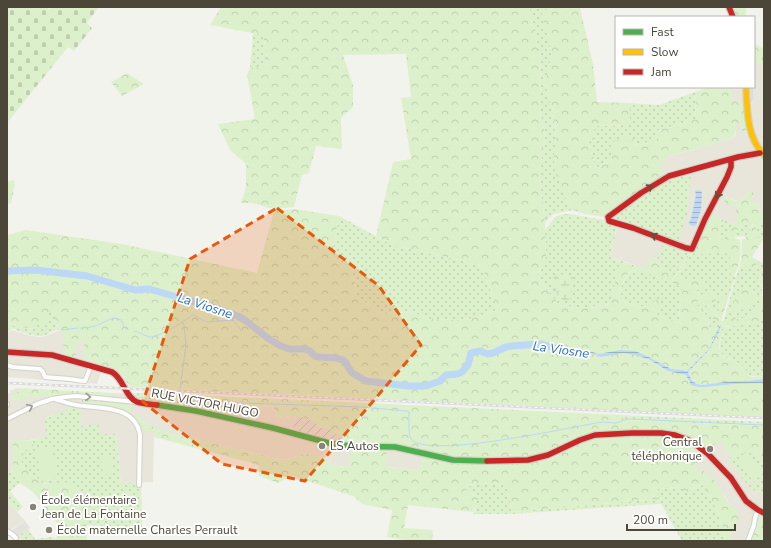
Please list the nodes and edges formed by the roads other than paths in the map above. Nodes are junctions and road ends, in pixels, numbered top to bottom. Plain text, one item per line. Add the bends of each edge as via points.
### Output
1 (728, 7) edge
2 (732, 16) edge
3 (746, 88) edge
4 (762, 154) edge
5 (731, 159) junction
6 (7, 352) edge
7 (7, 365) edge
8 (91, 366) junction
9 (128, 394) junction
10 (55, 398) junction
11 (121, 400) junction
12 (137, 402) junction
13 (7, 419) edge
14 (139, 486) dead end
15 (756, 508) junction
16 (764, 512) edge
17 (7, 531) edge
18 (16, 538) dead end
19 (748, 541) edge

1 - 2 main road
3 - 4 main road via 751,131
4 - 5 main road
5 -> 5 main road via 727,177 693,248 609,221 607,218 636,196 672,175
6 - 8 main road, RUE VICTOR HUGO via 52,355
7 - 8 street via 40,369 45,377 54,379 85,381
8 - 9 main road, RUE VICTOR HUGO via 117,375
9 - 11 street via 126,399
9 - 12 main road, RUE VICTOR HUGO
10 -> 11 street via 76,396
13 -> 10 street
10 - 14 street via 74,405 120,411 136,422 140,435
11 - 12 street
12 - 15 main road, RUE VICTOR HUGO via 196,411 329,443 395,447 463,461 528,460 595,436 632,433 675,435 687,439 705,451
15 - 16 main road
15 - 19 street via 754,525
17 - 18 street

